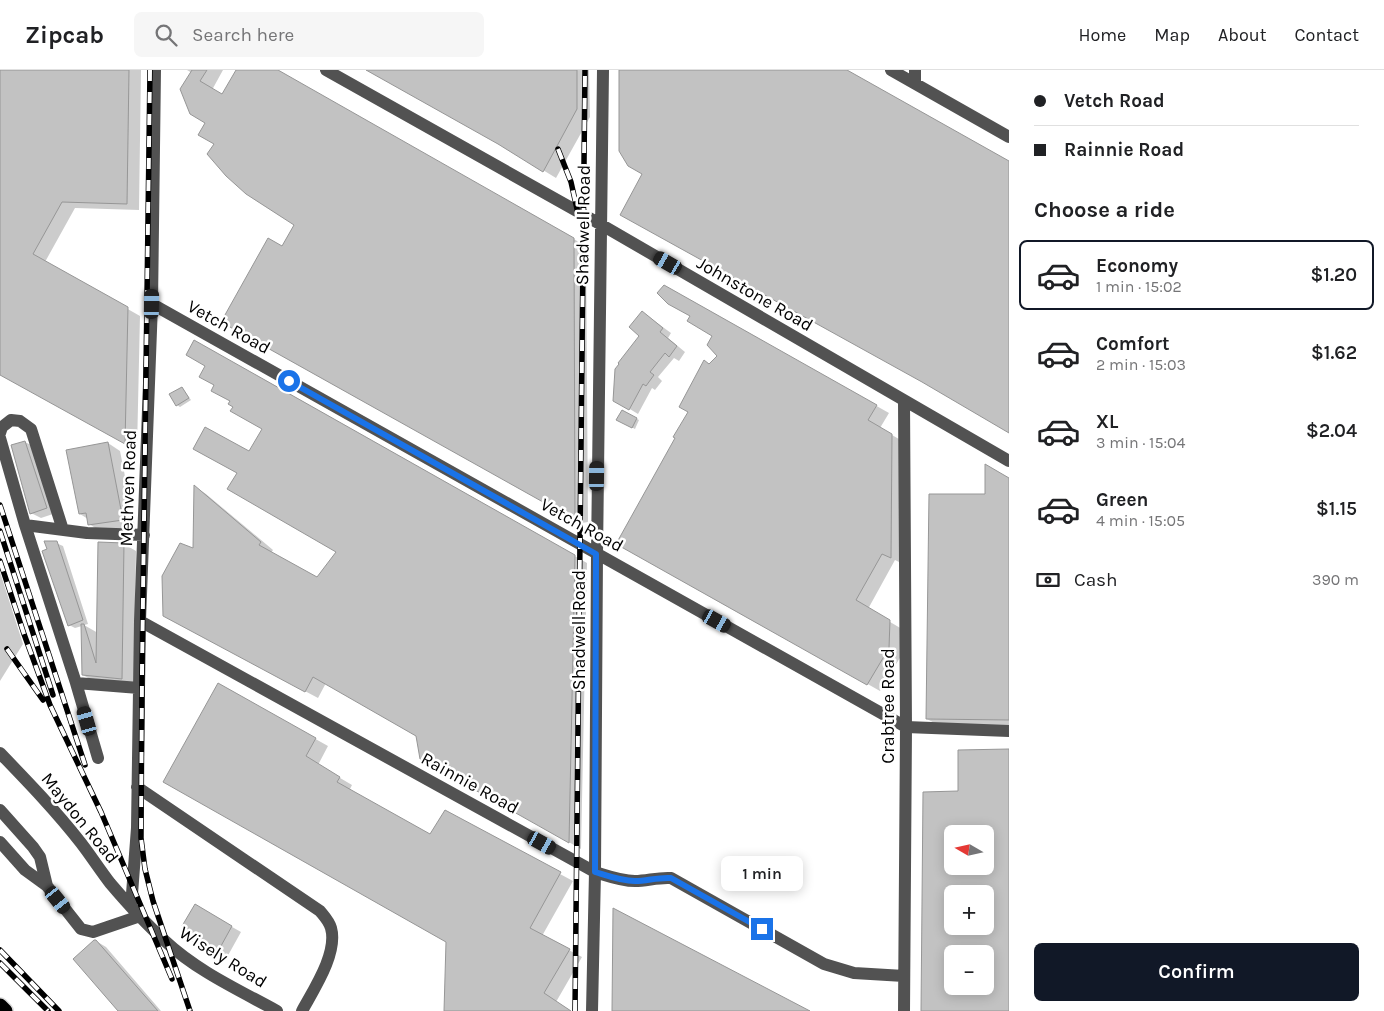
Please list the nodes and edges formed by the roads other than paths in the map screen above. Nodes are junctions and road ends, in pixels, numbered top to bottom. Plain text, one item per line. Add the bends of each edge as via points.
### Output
1 (155, 70) edge
2 (326, 70) edge
3 (603, 70) edge
4 (891, 70) edge
5 (915, 70) edge
6 (914, 83) junction
7 (1009, 137) edge
8 (600, 224) junction
9 (152, 304) junction
10 (904, 401) junction
11 (0, 433) edge
12 (0, 438) edge
13 (1009, 461) edge
14 (25, 524) junction
15 (63, 530) junction
16 (144, 535) junction
17 (596, 554) junction
18 (140, 621) junction
19 (76, 683) junction
20 (139, 688) junction
21 (906, 727) junction
22 (1009, 731) edge
23 (0, 753) edge
24 (98, 758) dead end
25 (137, 787) junction
26 (0, 810) edge
27 (0, 842) edge
28 (595, 872) junction
29 (47, 886) junction
30 (136, 912) junction
31 (904, 976) junction
32 (0, 1006) edge
33 (5, 1011) edge
34 (277, 1011) edge
35 (302, 1011) edge
36 (592, 1011) edge
37 (904, 1011) edge

1 - 9 street, Methven Road
2 - 8 street, Johnstone Road
3 - 8 street, Shadwell Road
4 - 6 street
5 - 6 street
6 - 7 street
8 - 10 street, Johnstone Road
8 - 17 street, Shadwell Road
9 - 16 street, Methven Road
9 - 17 street, Vetch Road
10 - 13 street, Johnstone Road
10 - 21 street, Crabtree Road
11 - 15 street via 10,420 20,421 31,429
12 - 14 street
14 - 15 street
14 - 19 street
15 - 16 street
16 - 18 street, Methven Road
17 - 21 street, Vetch Road
17 - 28 street, Shadwell Road
18 - 20 street, Methven Road
18 - 28 street, Rainnie Road
19 - 20 street
19 - 24 street
20 - 25 street, Methven Road
21 - 22 street, Vetch Road
21 - 31 street, Crabtree Road
23 - 30 street, Maydon Road via 42,795
25 - 30 street, Methven Road
25 - 35 street via 327,919 332,942 329,957
26 - 29 street via 40,857
27 - 29 street via 25,870
28 - 31 street, Rainnie Road via 635,882 671,878 824,964 854,973
28 - 36 street, Shadwell Road
29 - 30 street via 85,931 93,932
30 - 34 street, Wisely Road via 186,958
31 - 37 street, Crabtree Road
32 - 33 highway

